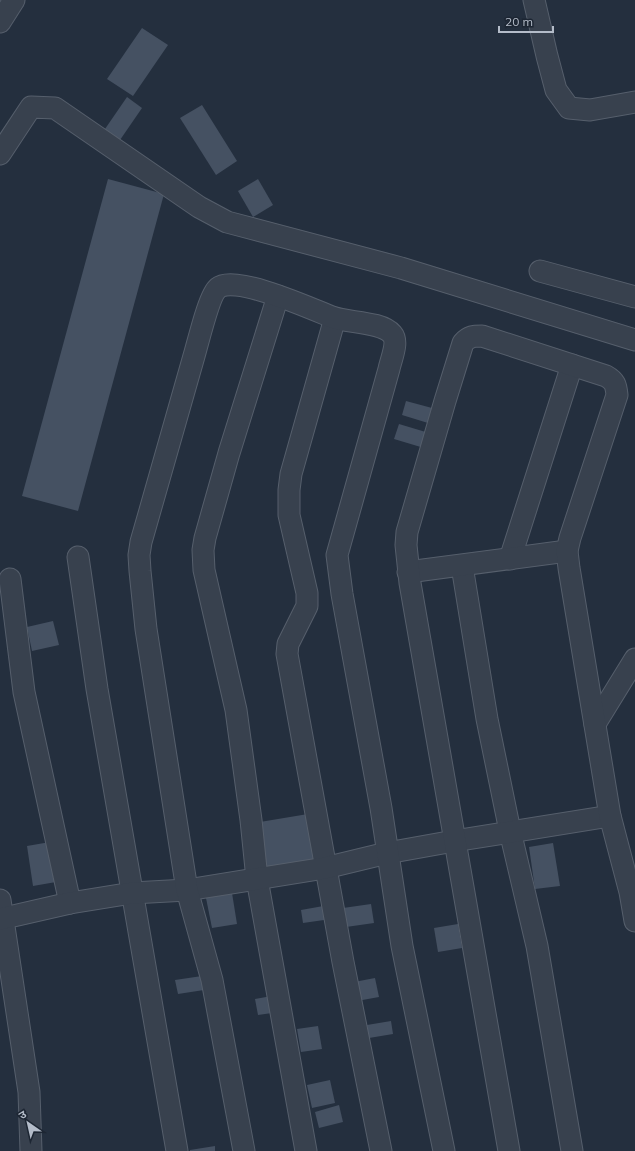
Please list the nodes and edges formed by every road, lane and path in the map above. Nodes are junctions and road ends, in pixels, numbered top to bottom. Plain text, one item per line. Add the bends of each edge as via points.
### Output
1 (14, 0) edge
2 (534, 0) edge
3 (0, 22) edge
4 (635, 102) edge
5 (0, 154) edge
6 (540, 270) dead end
7 (278, 296) junction
8 (635, 297) edge
9 (335, 318) junction
10 (635, 340) edge
11 (572, 365) junction
12 (567, 551) junction
13 (78, 557) dead end
14 (510, 559) junction
15 (462, 566) junction
16 (408, 572) junction
17 (10, 579) dead end
18 (635, 659) edge
19 (595, 724) junction
20 (610, 816) junction
21 (510, 831) junction
22 (454, 840) junction
23 (387, 853) junction
24 (325, 868) junction
25 (257, 878) junction
26 (188, 890) junction
27 (132, 893) junction
28 (70, 904) junction
29 (1, 913) edge
30 (635, 921) edge
31 (31, 1151) edge
32 (177, 1151) edge
33 (244, 1151) edge
34 (306, 1151) edge
35 (381, 1151) edge
36 (444, 1151) edge
37 (509, 1151) edge
38 (572, 1151) edge

1 - 3 street
2 - 4 street via 556,90 569,108 590,110
5 - 10 street via 31,107 55,108 199,207 227,222 401,268
6 - 8 street
7 - 9 street
7 - 25 street via 229,453 204,538 203,550 204,570 236,710
7 - 26 street via 232,284 224,284 212,295 139,555 146,629
9 - 23 street via 389,330 395,342 337,555
9 - 24 street via 294,459 289,490 289,515 307,592 307,606 288,644 287,654
11 - 12 street via 614,380 617,395
11 - 14 street
11 - 16 street via 482,336 467,338 445,401 407,532
12 - 14 street
12 - 19 street
13 - 27 street via 97,689
14 - 15 street
15 - 16 street
15 - 21 street via 487,719
16 - 22 street
17 - 28 street via 24,692
18 - 19 street
19 - 20 street
20 - 21 street
20 - 30 street
21 - 22 street
21 - 38 street via 537,946
22 - 23 street
22 - 37 street
23 - 24 street
23 - 36 street via 402,946
24 - 25 street
24 - 35 street
25 - 26 street
25 - 34 street
26 - 27 street
26 - 33 street via 212,980
27 - 28 street
27 - 32 street
28 - 29 street
29 - 31 street via 29,1092

